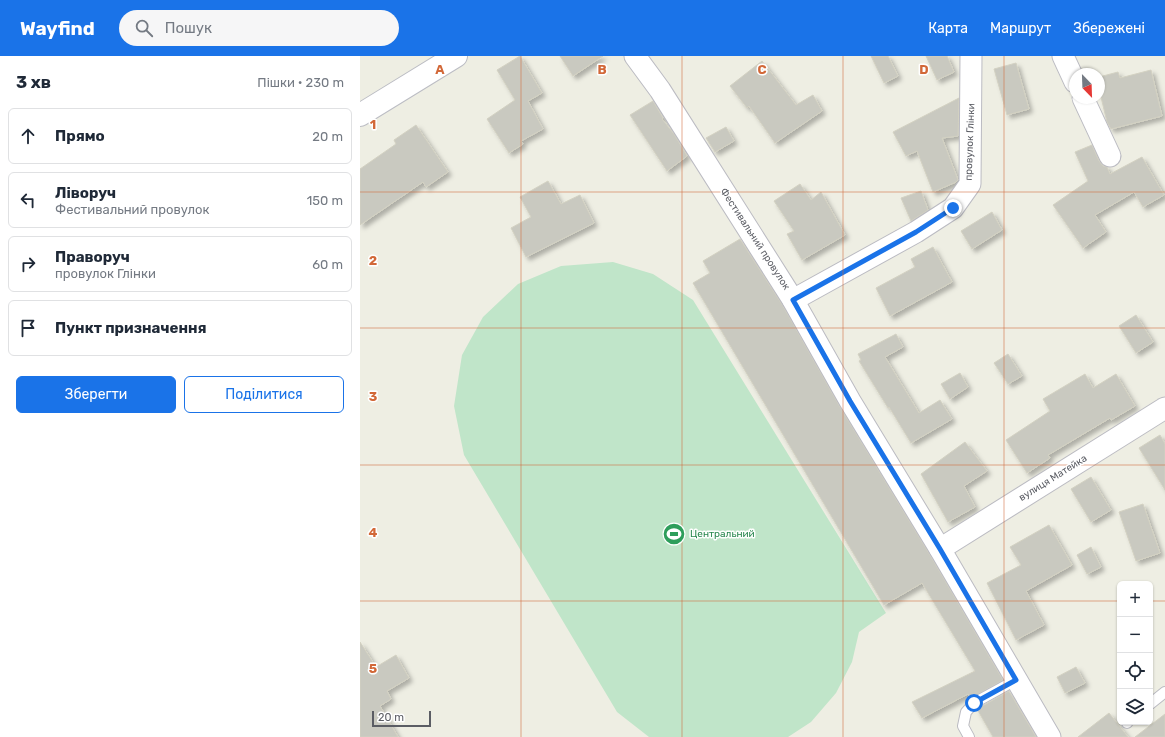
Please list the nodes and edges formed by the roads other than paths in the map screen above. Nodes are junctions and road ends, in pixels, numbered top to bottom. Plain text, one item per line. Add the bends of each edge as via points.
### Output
1 (456, 56) edge
2 (635, 56) edge
3 (971, 56) edge
4 (1063, 56) edge
5 (1069, 69) edge
6 (1086, 104) edge
7 (360, 115) edge
8 (1110, 156) dead end
9 (793, 300) junction
10 (1165, 408) edge
11 (940, 549) junction
12 (1016, 680) junction
13 (1165, 692) edge
14 (1153, 702) edge
15 (969, 737) edge
16 (1050, 737) edge

1 - 7 street
2 - 9 street, Фестивальний провулок via 660,90
3 - 9 street, провулок Глінки via 970,184 953,208 916,232
4 - 5 street
6 - 8 street
9 - 11 street, Фестивальний провулок via 850,401
10 - 11 street, вулиця Матейка
11 - 12 street, Фестивальний провулок
12 - 15 lane via 974,703 966,712 963,726
12 - 16 street, Фестивальний провулок
13 - 14 lane

